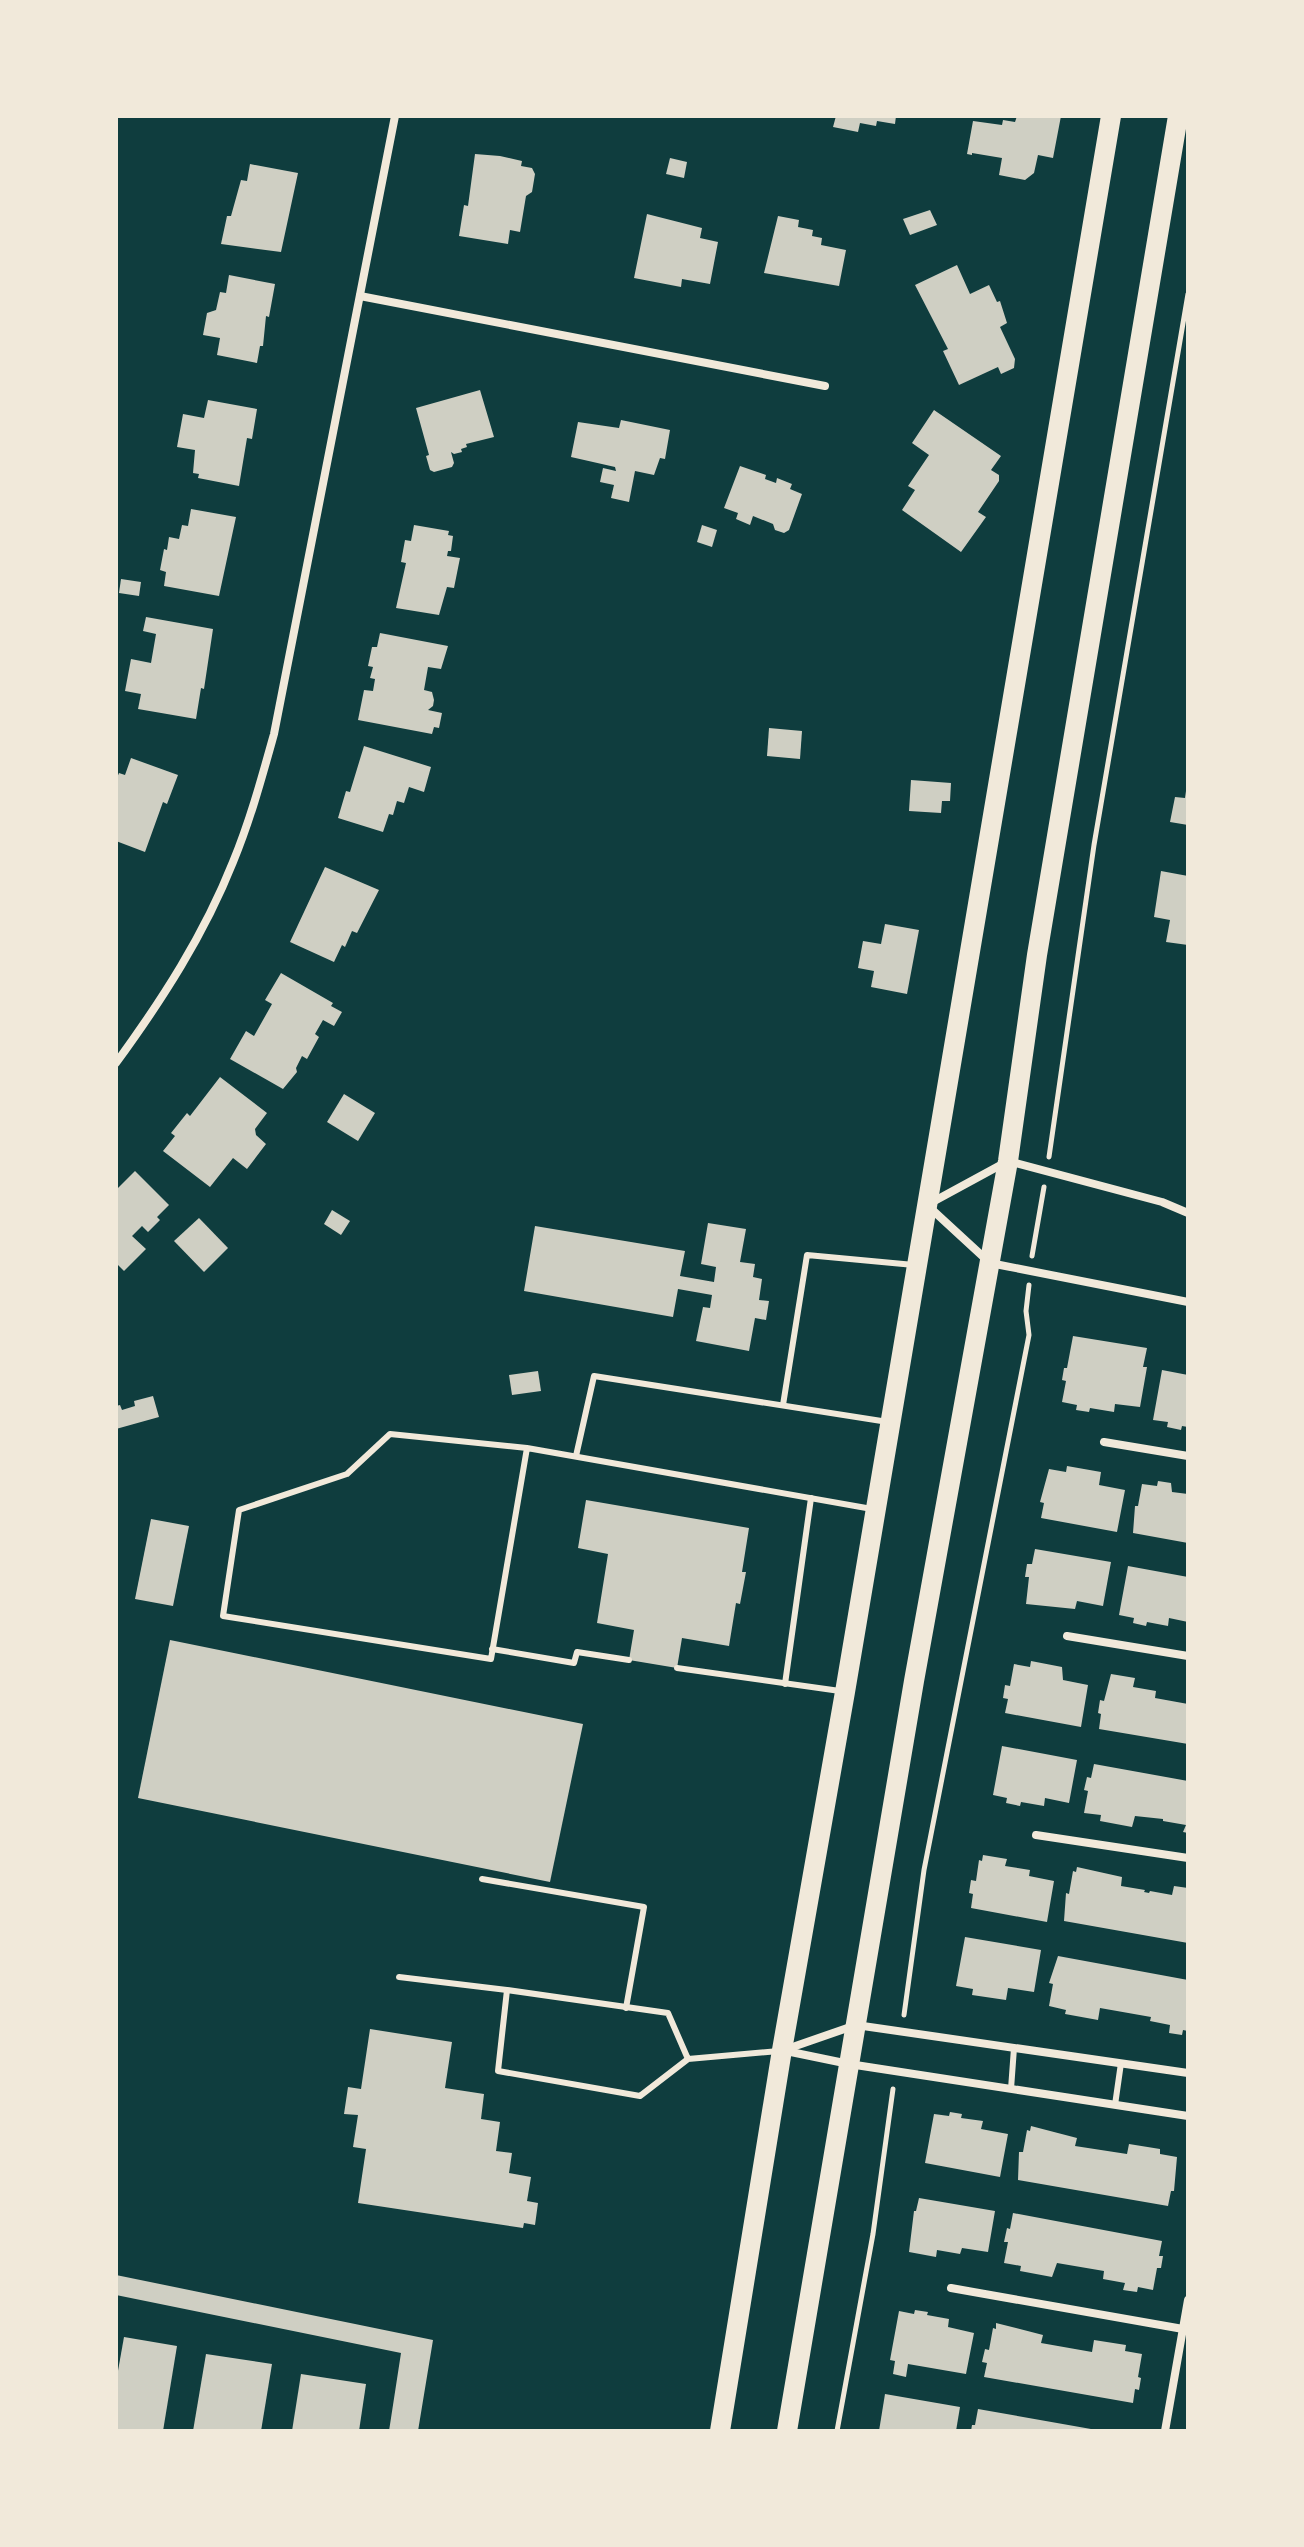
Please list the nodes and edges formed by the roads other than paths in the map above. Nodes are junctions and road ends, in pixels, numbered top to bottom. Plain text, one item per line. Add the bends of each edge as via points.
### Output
1 (395, 116) edge
2 (1111, 116) edge
3 (1178, 116) edge
4 (360, 296) junction
5 (825, 386) dead end
6 (116, 1063) edge
7 (1008, 1161) junction
8 (927, 1205) junction
9 (1188, 1213) edge
10 (990, 1263) junction
11 (917, 1265) junction
12 (1188, 1302) edge
13 (783, 1405) junction
14 (891, 1422) junction
15 (1104, 1442) dead end
16 (527, 1448) junction
17 (576, 1456) junction
18 (1188, 1456) edge
19 (811, 1498) junction
20 (876, 1509) junction
21 (1067, 1636) dead end
22 (492, 1649) junction
23 (1188, 1656) edge
24 (629, 1660) dead end
25 (677, 1668) dead end
26 (785, 1684) junction
27 (845, 1692) junction
28 (1036, 1835) dead end
29 (1188, 1858) edge
30 (482, 1879) dead end
31 (399, 1977) dead end
32 (507, 1990) junction
33 (626, 2008) junction
34 (856, 2025) junction
35 (1014, 2048) junction
36 (782, 2050) junction
37 (688, 2059) junction
38 (1121, 2063) junction
39 (849, 2064) junction
40 (1188, 2073) edge
41 (1011, 2089) junction
42 (1115, 2105) junction
43 (1188, 2116) edge
44 (951, 2288) dead end
45 (1188, 2300) edge
46 (1183, 2329) junction
47 (720, 2431) edge
48 (787, 2431) edge
49 (1165, 2431) edge

1 - 4 street
2 - 8 main road
3 - 7 main road via 1037,955
4 - 5 street
4 - 6 street via 274,734 258,791 234,862 203,927
7 - 8 street
7 - 9 street
7 - 10 main road
8 - 10 street
8 - 11 main road
10 - 12 street
10 - 34 main road
11 - 13 lane via 807,1255
11 - 14 main road
13 - 14 lane
13 - 17 lane via 594,1376
14 - 20 main road
15 - 18 street
16 - 17 lane
16 - 22 lane
16 - 22 lane via 390,1434 347,1474 239,1510 223,1616 491,1659
17 - 19 lane
19 - 20 lane
19 - 26 lane
20 - 27 main road
21 - 23 street
22 - 24 lane via 574,1663 577,1652
25 - 26 lane
26 - 27 lane
27 - 36 main road
28 - 29 street
30 - 33 lane via 644,1907
31 - 32 lane
32 - 33 lane
32 - 37 lane via 498,2071 640,2096
33 - 37 lane via 668,2013
34 - 35 street
34 - 36 street
34 - 39 main road
35 - 38 street
35 - 41 lane
36 - 37 lane
36 - 39 street
36 - 47 main road
38 - 40 street
38 - 42 lane
39 - 41 street
39 - 48 main road
41 - 42 street
42 - 43 street
44 - 46 street
45 - 46 street
46 - 49 street

